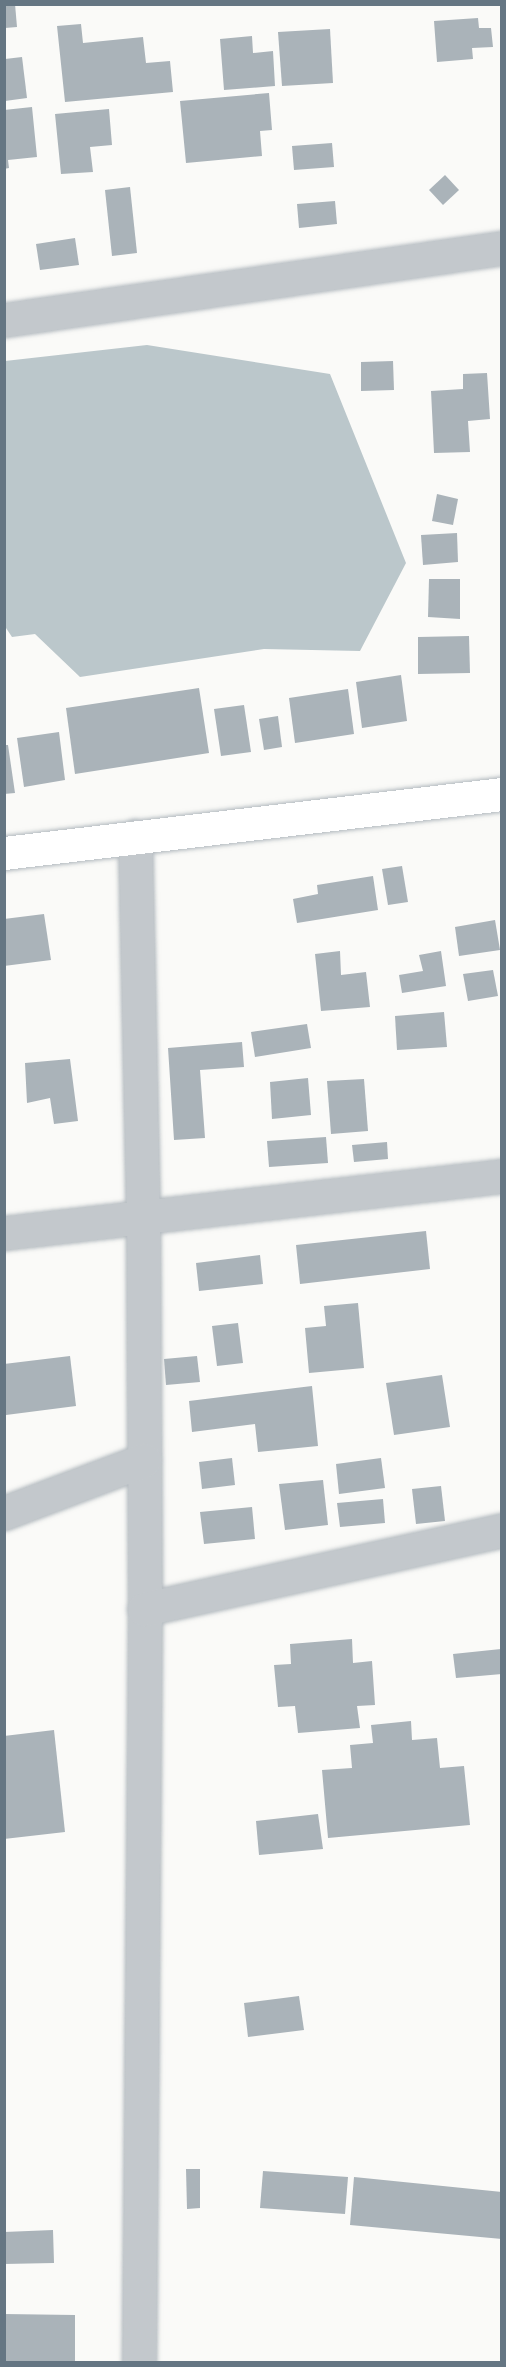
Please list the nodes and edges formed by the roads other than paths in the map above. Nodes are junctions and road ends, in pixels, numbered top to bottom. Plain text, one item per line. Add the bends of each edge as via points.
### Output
1 (501, 248) edge
2 (4, 320) edge
3 (501, 794) edge
4 (135, 836) junction
5 (4, 853) edge
6 (501, 1176) edge
7 (143, 1216) junction
8 (4, 1233) edge
9 (144, 1460) junction
10 (4, 1513) edge
11 (501, 1530) edge
12 (144, 1609) junction
13 (140, 2362) edge

1 - 2 street
3 - 4 main road
4 - 5 main road
4 - 7 street
6 - 7 street
7 - 8 street
7 - 9 street
9 - 10 street
9 - 12 street
11 - 12 street
12 - 13 street

